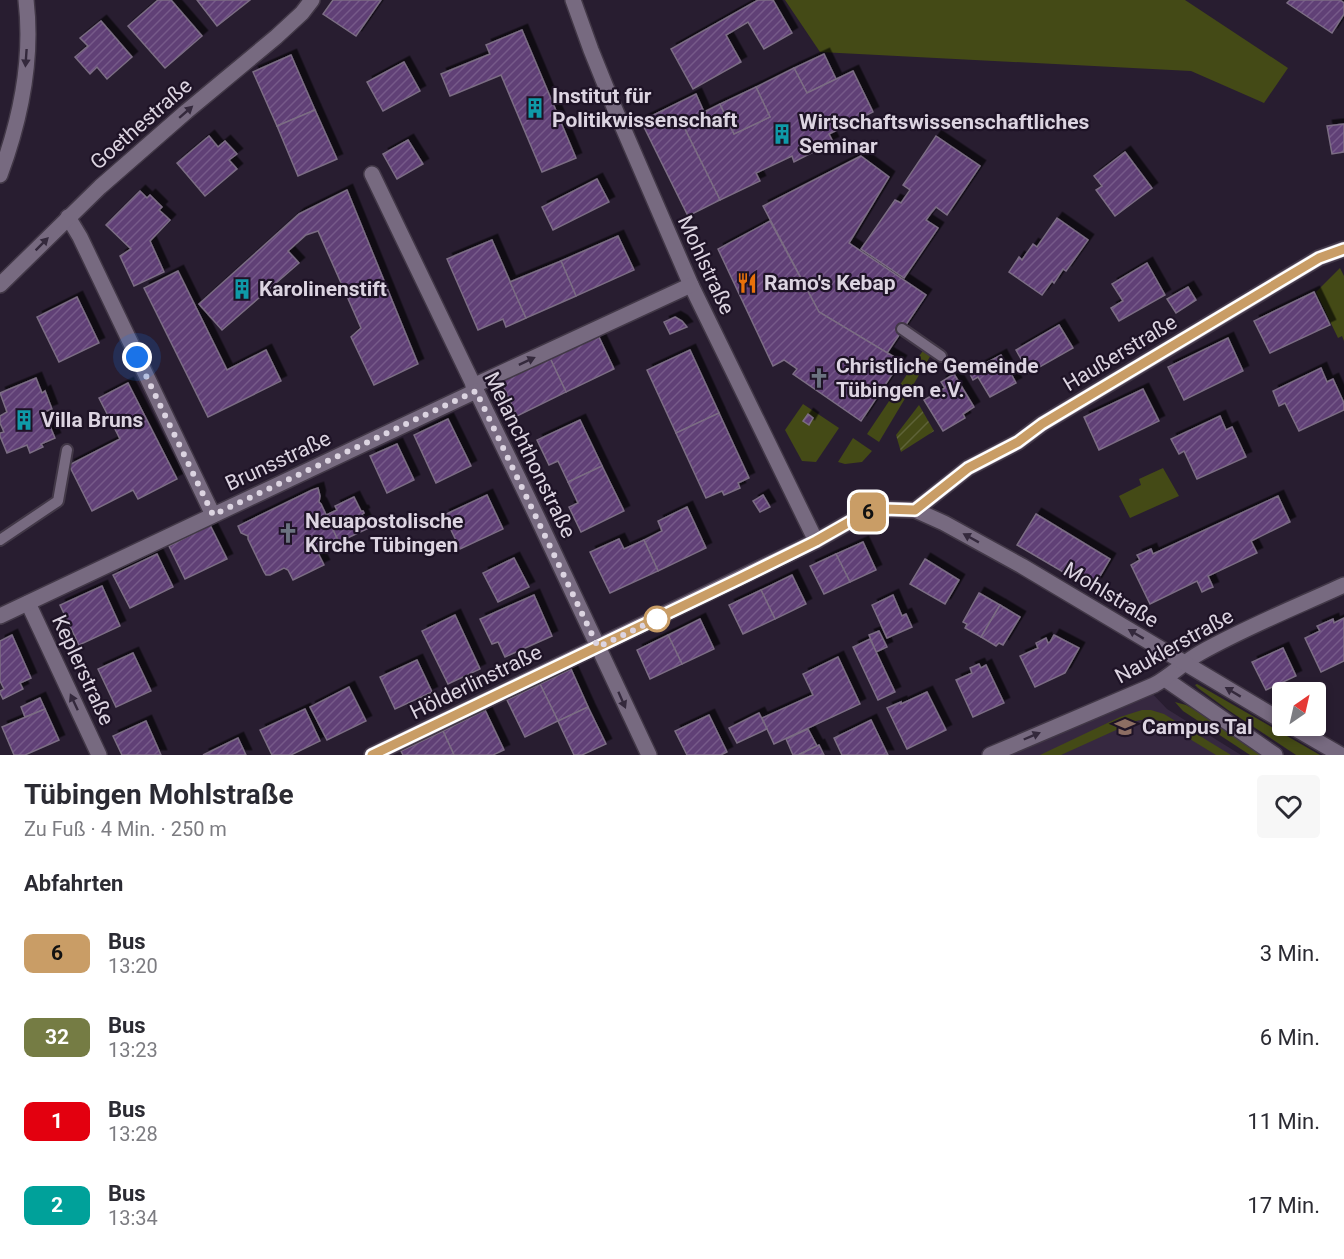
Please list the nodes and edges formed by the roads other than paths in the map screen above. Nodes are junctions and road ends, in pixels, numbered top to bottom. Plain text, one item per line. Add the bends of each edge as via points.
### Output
1 (26, 0) edge
2 (312, 0) edge
3 (573, 0) edge
4 (372, 174) dead end
5 (0, 176) edge
6 (68, 217) junction
7 (1344, 249) edge
8 (0, 285) edge
9 (691, 285) junction
10 (902, 329) dead end
11 (941, 356) dead end
12 (475, 388) junction
13 (67, 450) dead end
14 (915, 510) junction
15 (213, 515) junction
16 (0, 540) edge
17 (816, 541) junction
18 (1344, 585) edge
19 (28, 603) junction
20 (0, 616) edge
21 (598, 647) junction
22 (1186, 664) junction
23 (1165, 679) junction
24 (1272, 715) edge
25 (1308, 736) edge
26 (1007, 751) edge
27 (99, 755) edge
28 (372, 755) edge
29 (649, 755) edge
30 (990, 755) edge
31 (1275, 755) edge
32 (1341, 755) edge

1 -> 5 street via 22,98
6 -> 2 street, Goethestraße via 276,37
3 - 9 street, Mohlstraße via 614,107
4 - 12 street, Melanchthonstraße
8 -> 6 street, Goethestraße
6 - 15 street
7 - 14 street, Haußerstraße via 1319,258 1018,442 968,468
12 -> 9 street, Brunsstraße
9 - 17 street, Mohlstraße
10 - 11 lane
12 - 15 street, Brunsstraße
12 - 21 street, Melanchthonstraße
13 - 16 lane via 57,501
14 - 17 street via 867,512
22 -> 14 street, Mohlstraße via 1022,566
15 - 19 street, Brunsstraße
17 - 21 street
18 - 22 street, Nauklerstraße via 1198,654
19 - 20 street, Brunsstraße
27 -> 19 street, Keplerstraße
21 - 28 street, Hölderlinstraße
21 -> 29 street, Melanchthonstraße
22 - 23 street, Nauklerstraße
24 -> 22 street, Mohlstraße
26 -> 23 street, Nauklerstraße
23 - 31 street
25 - 32 street
26 - 30 street, Nauklerstraße

